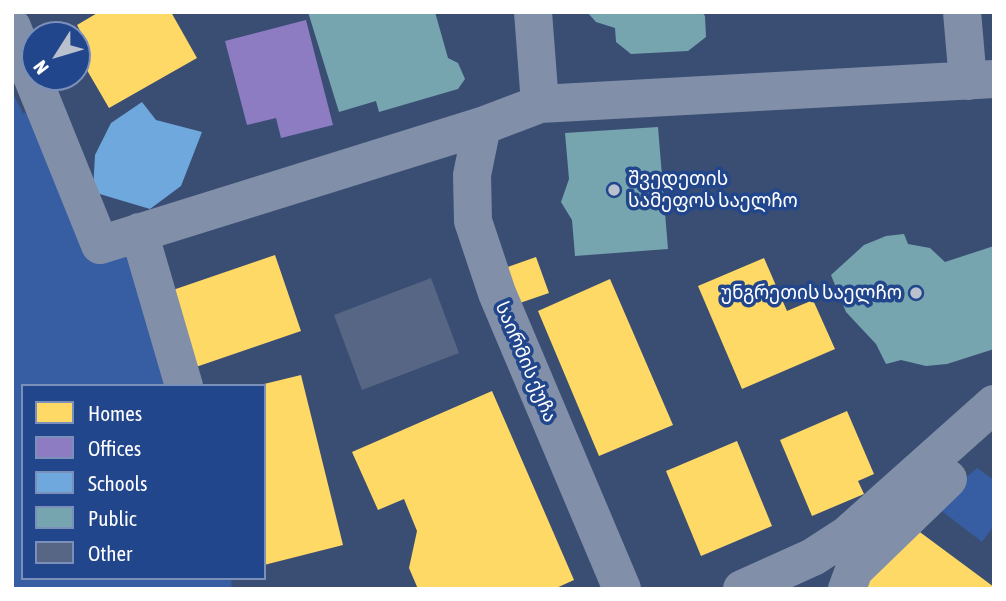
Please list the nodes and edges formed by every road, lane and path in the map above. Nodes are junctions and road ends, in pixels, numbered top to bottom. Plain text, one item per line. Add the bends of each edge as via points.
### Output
1 (27, 12) edge
2 (533, 12) edge
3 (962, 12) edge
4 (12, 18) edge
5 (12, 27) edge
6 (981, 80) edge
7 (540, 104) junction
8 (482, 126) junction
9 (139, 232) junction
10 (183, 384) edge
11 (989, 419) edge
12 (622, 589) edge
13 (742, 589) edge
14 (847, 589) edge

1 - 4 street
2 - 7 street
3 - 6 street
5 - 9 street via 100,245
6 - 7 street
7 - 8 street
8 - 9 street
8 - 12 street, საირმის ქუჩა via 472,175 473,221 497,293
9 - 10 street
11 - 13 street via 847,535 813,557
11 - 14 street via 854,570

